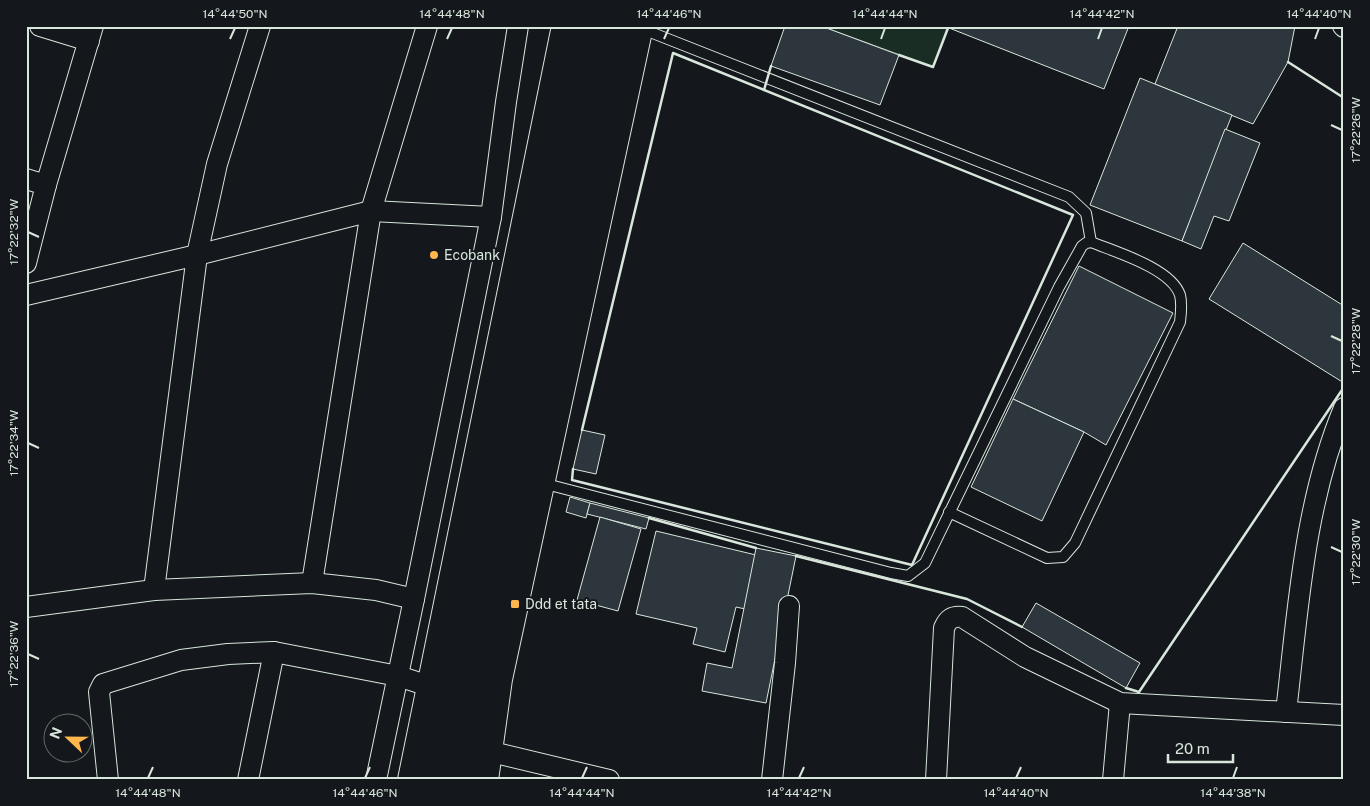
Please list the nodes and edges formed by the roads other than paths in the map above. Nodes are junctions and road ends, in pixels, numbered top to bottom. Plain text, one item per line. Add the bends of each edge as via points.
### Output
1 (40, 26) edge
2 (260, 26) edge
3 (427, 26) edge
4 (518, 26) edge
5 (566, 26) edge
6 (589, 26) edge
7 (632, 27) edge
8 (91, 34) edge
9 (26, 179) edge
10 (46, 185) junction
11 (372, 211) junction
12 (491, 217) junction
13 (1091, 242) junction
14 (197, 255) junction
15 (26, 263) edge
16 (26, 294) edge
17 (1344, 408) edge
18 (529, 480) junction
19 (949, 512) junction
20 (312, 583) junction
21 (154, 590) junction
22 (414, 598) junction
23 (789, 606) dead end
24 (26, 607) edge
25 (274, 652) junction
26 (398, 676) junction
27 (432, 687) junction
28 (1120, 702) junction
29 (1286, 712) junction
30 (1344, 715) edge
31 (455, 745) junction
32 (108, 780) edge
33 (248, 780) edge
34 (376, 780) edge
35 (412, 780) edge
36 (435, 780) edge
37 (462, 780) edge
38 (484, 780) edge
39 (609, 780) edge
40 (772, 780) edge
41 (936, 780) edge
42 (1113, 780) edge

1 - 8 street
2 - 14 street via 217,164
3 - 11 street
4 - 12 street
5 - 27 main road
6 - 31 main road via 514,373
7 - 13 lane via 1069,197 1086,213
7 - 18 main road
8 - 10 street
9 - 10 street
10 - 15 street
11 - 12 street
11 - 14 street
11 - 20 street
12 - 22 street
13 - 19 lane via 1082,246 1059,287
13 - 19 lane via 1152,267 1173,282 1180,296 1181,309 1180,322 1075,543 1063,557 1047,558
14 - 16 street
14 - 21 street
17 - 29 street via 1327,455 1308,537
18 - 19 lane via 908,576 925,563
18 - 31 main road
20 - 21 street
20 - 22 street
21 - 24 street
22 - 26 street
23 - 40 street via 786,663
25 - 26 street
25 - 32 street via 181,660 103,684 99,692
25 - 33 street
26 - 27 street
26 - 34 street
27 - 31 main road
28 - 29 street
28 - 41 street via 1024,657 962,618 955,617 948,620 944,628
28 - 42 street
29 - 30 street
31 - 35 main road
31 - 36 main road
31 - 37 main road
31 - 38 main road
31 - 39 street

